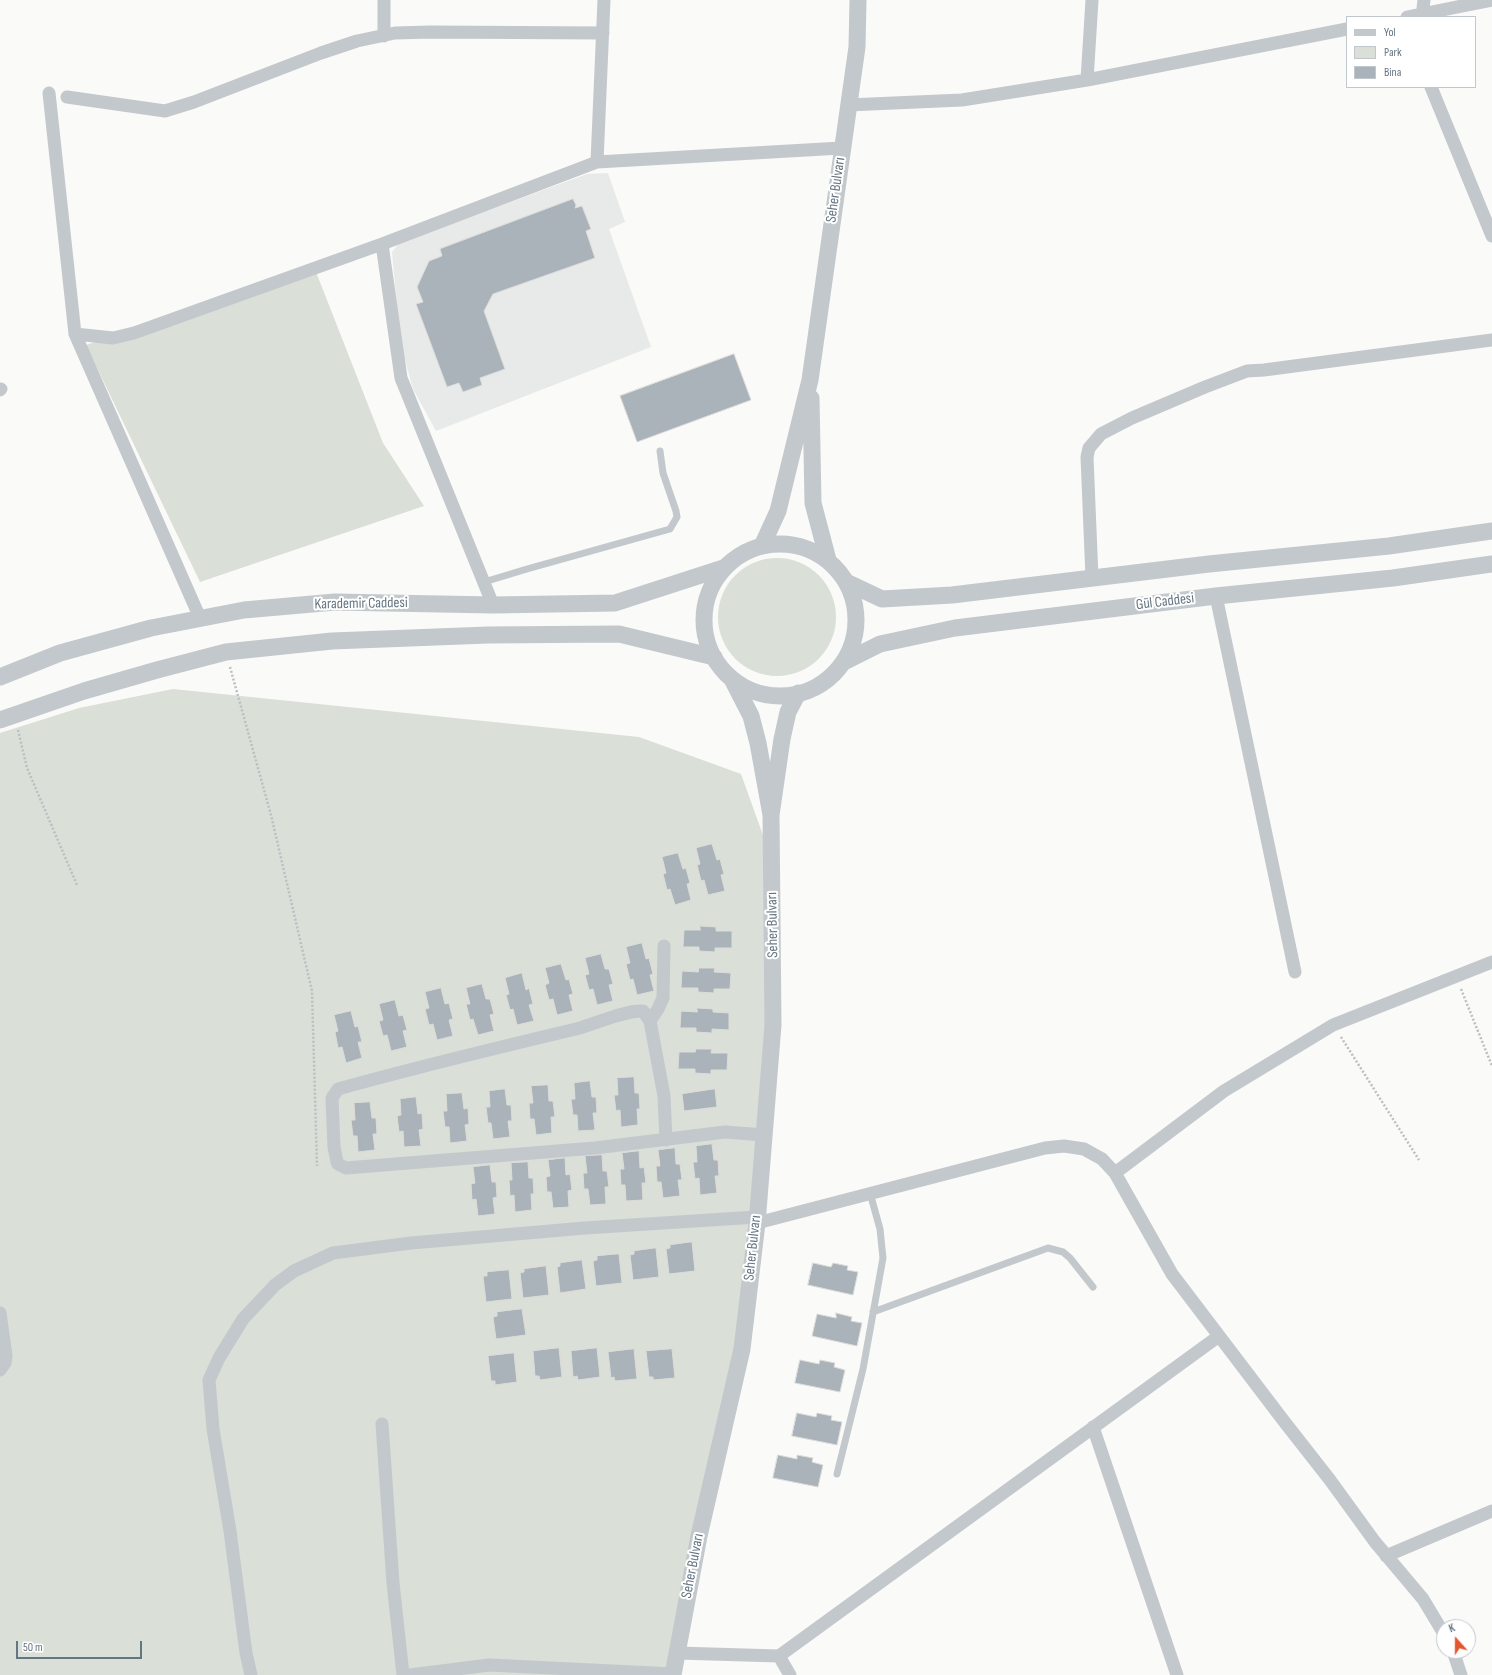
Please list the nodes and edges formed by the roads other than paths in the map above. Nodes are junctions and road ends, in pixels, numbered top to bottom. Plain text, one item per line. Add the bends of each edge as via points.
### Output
1 (384, 0) edge
2 (604, 0) edge
3 (858, 0) edge
4 (1092, 0) edge
5 (1424, 0) edge
6 (1492, 0) edge
7 (1422, 16) edge
8 (1346, 29) edge
9 (603, 33) junction
10 (384, 36) junction
11 (1087, 80) junction
12 (1431, 88) edge
13 (49, 93) dead end
14 (67, 97) dead end
15 (848, 105) junction
16 (841, 148) junction
17 (597, 162) junction
18 (1492, 236) edge
19 (382, 244) junction
20 (74, 334) junction
21 (1492, 340) edge
22 (810, 380) junction
23 (660, 451) dead end
24 (1492, 530) edge
25 (762, 546) junction
26 (828, 560) junction
27 (1492, 564) edge
28 (726, 566) junction
29 (1092, 578) junction
30 (484, 582) junction
31 (846, 582) junction
32 (1216, 596) junction
33 (494, 605) junction
34 (200, 618) junction
35 (714, 657) junction
36 (844, 662) junction
37 (0, 677) edge
38 (732, 678) junction
39 (798, 693) junction
40 (7, 717) edge
41 (771, 815) junction
42 (664, 946) dead end
43 (1492, 962) edge
44 (1294, 972) dead end
45 (650, 1021) junction
46 (764, 1135) junction
47 (666, 1140) junction
48 (1116, 1173) junction
49 (870, 1194) junction
50 (757, 1220) junction
51 (1094, 1287) dead end
52 (873, 1312) junction
53 (0, 1314) edge
54 (1219, 1336) junction
55 (0, 1370) edge
56 (382, 1424) dead end
57 (1093, 1427) junction
58 (837, 1474) dead end
59 (1492, 1511) edge
60 (1386, 1556) junction
61 (1436, 1621) edge
62 (677, 1653) junction
63 (779, 1656) junction
64 (1456, 1659) edge
65 (673, 1674) edge
66 (251, 1675) edge
67 (403, 1675) edge
68 (410, 1675) edge
69 (790, 1675) edge
70 (1177, 1675) edge
71 (1461, 1675) edge

1 - 10 street
2 - 9 street
3 - 15 street, Seher Bulvarı via 856,47
4 - 11 street
5 - 7 street
6 - 7 street
8 - 11 street
9 - 10 street via 430,32 395,33
9 - 17 street
10 - 14 street via 357,40 165,111
11 - 15 street via 962,100
12 - 18 street
13 - 20 street
15 - 16 street, Seher Bulvarı
16 - 17 street
16 - 22 street, Seher Bulvarı
17 - 19 street
19 - 20 street via 134,333 113,338
19 - 30 street via 401,378
20 - 34 street
21 - 29 street via 1247,371 1154,408 1101,434 1089,448 1087,457
22 - 25 street, Seher Bulvarı via 778,511
22 - 26 street, Seher Bulvarı via 813,503
23 - 30 lane via 677,517 670,529
24 - 29 street via 1389,546
25 - 26 street via 783,544 804,547
25 - 28 street via 736,557
26 - 31 street
27 - 32 street, Gül Caddesi via 1393,578
28 - 33 street, Karademir Caddesi via 615,603
28 - 35 street via 710,590 705,610 705,631
29 - 31 street via 952,595 882,599
30 - 33 street
31 - 36 street via 854,601 856,622 854,636
32 - 36 street, Gül Caddesi via 955,628 880,644
32 - 44 street
33 - 34 street, Karademir Caddesi via 335,602 244,610
34 - 37 street, Karademir Caddesi via 151,628 60,653
35 - 38 street
35 - 40 street via 619,634 488,635 340,641 226,652 84,691
36 - 39 street via 824,682
38 - 39 street via 757,692 770,695
38 - 41 street, Seher Bulvarı via 751,716
39 - 41 street, Seher Bulvarı via 788,712 782,739
41 - 46 street, Seher Bulvarı via 773,1025
42 - 45 street via 663,998
43 - 48 street via 1333,1024 1224,1091
45 - 47 street via 664,1096
45 - 47 street via 643,1011 627,1013 593,1025 406,1070 338,1090 332,1098 334,1147 338,1164 346,1168
46 - 47 street via 725,1132
46 - 50 street, Seher Bulvarı
48 - 49 street via 1102,1158 1084,1149 1064,1146 1045,1148
48 - 54 street via 1172,1274
49 - 50 street
49 - 52 lane via 880,1229 883,1258
50 - 62 street, Seher Bulvarı via 742,1350 699,1536
50 - 66 street via 585,1228 411,1243 333,1253 294,1271 276,1285 243,1319 222,1352 209,1380 213,1429
51 - 52 lane via 1063,1252 1048,1248
52 - 58 lane via 863,1369
53 - 55 street via 6,1356
54 - 57 street
54 - 60 street
56 - 67 street
57 - 63 street
57 - 70 street
59 - 60 street
60 - 61 street via 1423,1600
62 - 63 street
62 - 65 street, Seher Bulvarı
63 - 69 street
64 - 71 street
65 - 68 street via 489,1665

